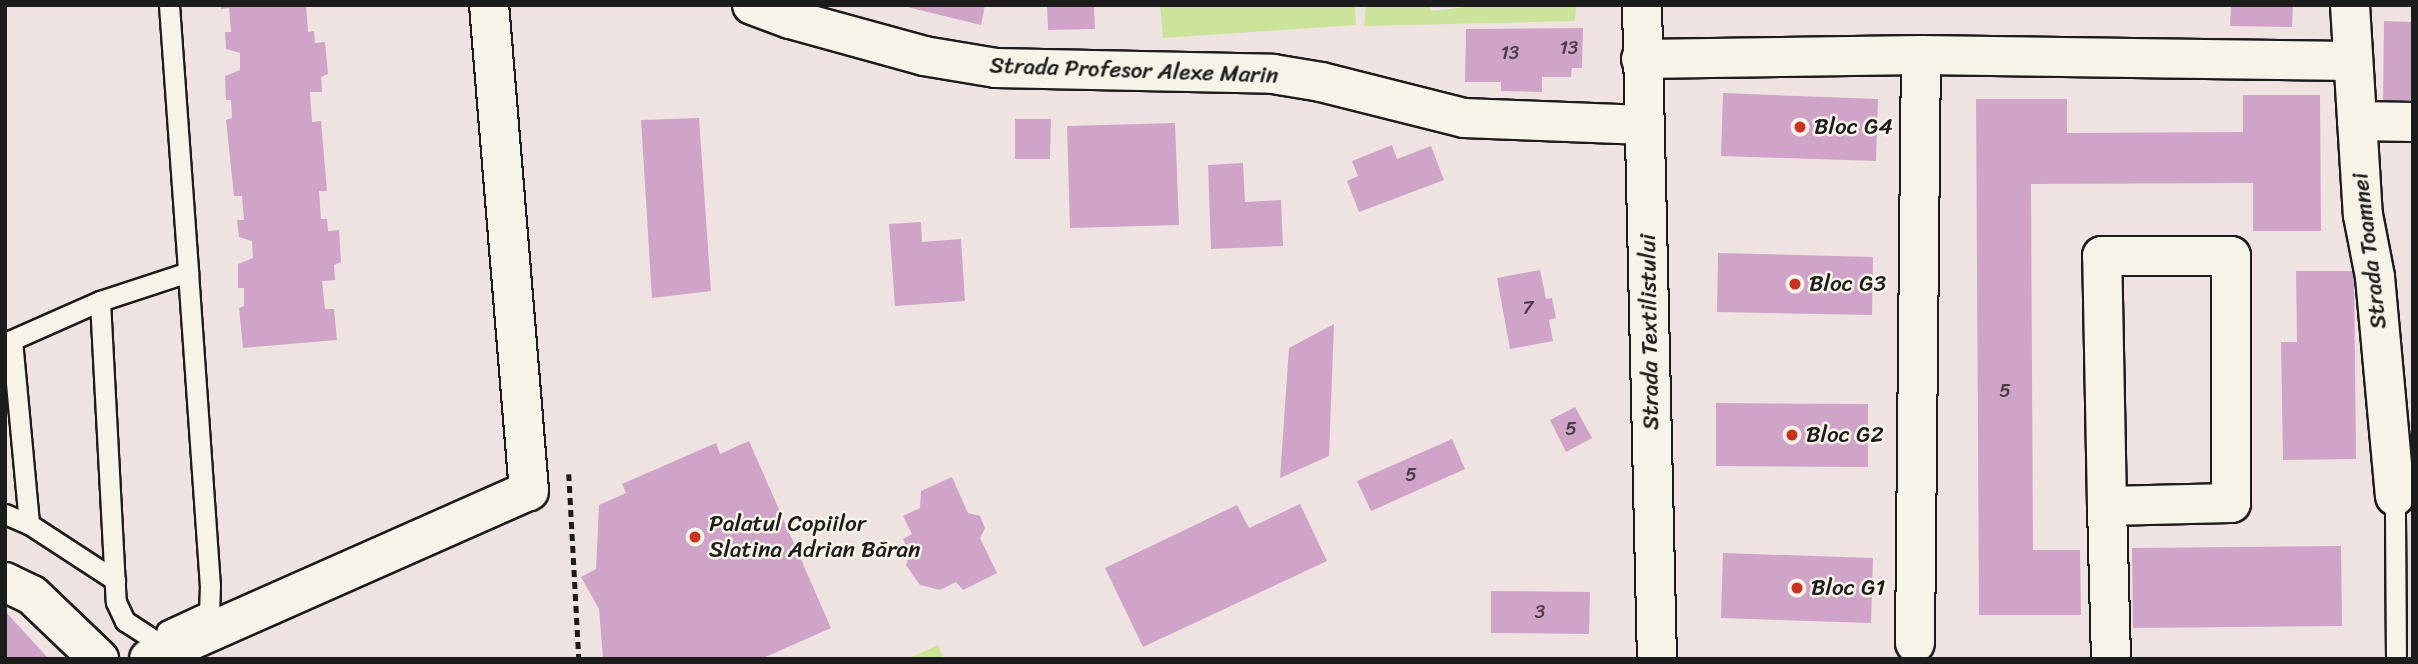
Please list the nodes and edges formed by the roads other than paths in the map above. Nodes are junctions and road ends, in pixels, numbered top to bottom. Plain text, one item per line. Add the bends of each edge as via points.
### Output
1 (169, 5) edge
2 (489, 5) edge
3 (752, 5) edge
4 (1642, 5) edge
5 (2350, 5) edge
6 (1921, 55) junction
7 (1641, 59) junction
8 (2352, 61) junction
9 (2357, 121) junction
10 (2413, 122) edge
11 (1645, 125) junction
12 (188, 272) junction
13 (100, 301) junction
14 (8, 342) edge
15 (2404, 496) edge
16 (2107, 506) junction
17 (5, 514) edge
18 (29, 524) junction
19 (115, 580) junction
20 (5, 582) edge
21 (1916, 643) dead end
22 (151, 651) edge
23 (99, 659) edge
24 (1657, 659) edge
25 (2110, 659) edge
26 (2396, 659) edge

1 - 12 lane
2 - 22 street via 529,491
3 - 11 street, Strada Profesor Alexe Marin via 924,56 996,68 1273,74 1464,118
4 - 7 street, Strada Textilistului
5 - 8 street, Strada Toamnei
6 - 7 street
6 - 8 street
6 - 21 street
7 - 11 street, Strada Textilistului
8 - 9 street, Strada Toamnei
9 - 10 street
9 - 15 street, Strada Toamnei via 2363,215
11 - 24 street, Strada Textilistului
12 - 13 lane
12 - 22 lane via 209,611
13 - 14 lane
13 - 19 lane
14 - 18 lane
15 - 26 lane
16 - 16 street via 2231,503 2231,256 2102,256
16 - 25 street
17 - 18 lane
18 - 19 lane
19 - 22 lane via 116,602 125,621
20 - 23 street via 32,595

